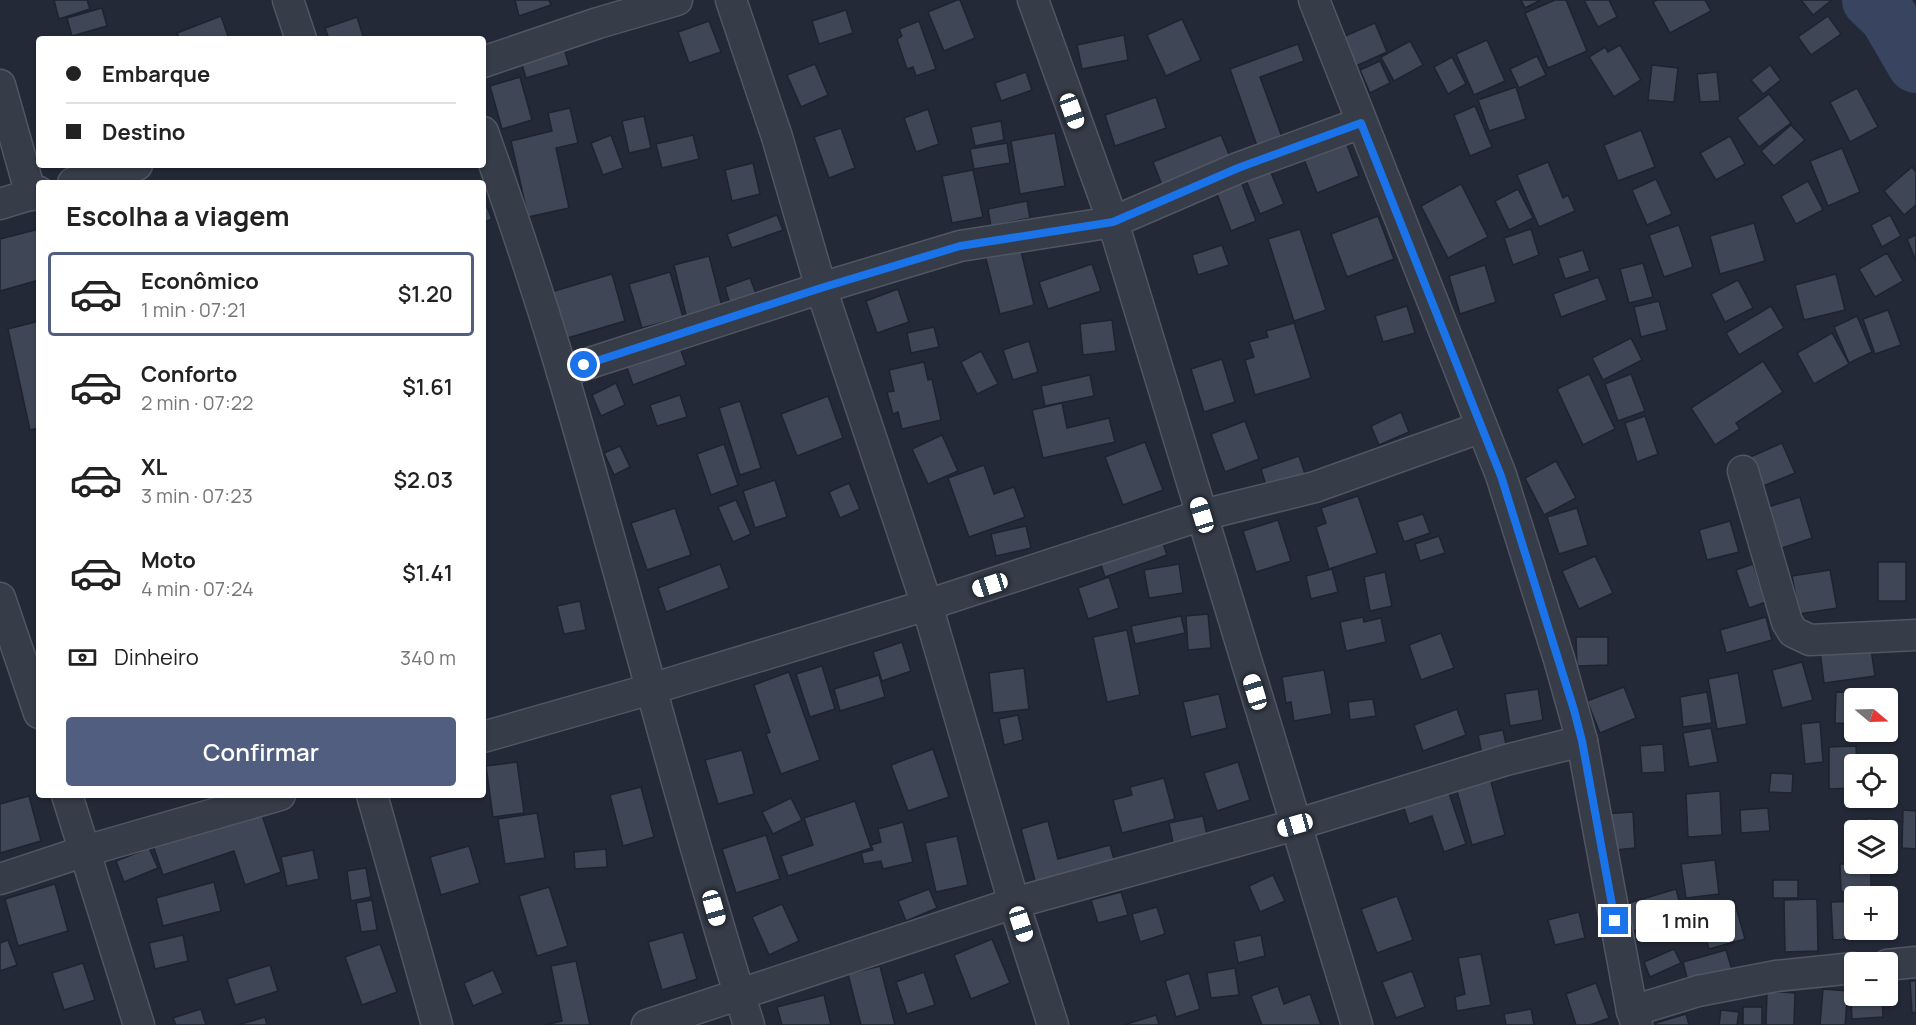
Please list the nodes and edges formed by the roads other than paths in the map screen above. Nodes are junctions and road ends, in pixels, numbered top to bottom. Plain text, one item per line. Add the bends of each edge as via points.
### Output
1 (288, 0) edge
2 (677, 0) edge
3 (731, 0) edge
4 (1033, 0) edge
5 (1314, 0) edge
6 (594, 11) edge
7 (299, 36) edge
8 (486, 61) edge
9 (0, 85) edge
10 (1361, 123) junction
11 (486, 141) edge
12 (126, 168) edge
13 (84, 180) edge
14 (35, 194) edge
15 (0, 204) edge
16 (1113, 222) junction
17 (821, 288) junction
18 (562, 372) junction
19 (1482, 427) junction
20 (1743, 471) dead end
21 (1202, 515) junction
22 (0, 598) edge
23 (927, 605) junction
24 (1916, 635) edge
25 (651, 689) junction
26 (36, 704) edge
27 (486, 736) edge
28 (1582, 741) junction
29 (68, 798) edge
30 (270, 798) edge
31 (373, 798) edge
32 (1295, 825) junction
33 (86, 851) junction
34 (0, 879) edge
35 (1014, 903) junction
36 (1916, 962) edge
37 (1898, 964) edge
38 (1844, 969) edge
39 (740, 995) junction
40 (1635, 1018) edge
41 (139, 1025) edge
42 (437, 1025) edge
43 (647, 1025) edge
44 (749, 1025) edge
45 (1053, 1025) edge
46 (1357, 1025) edge

1 - 7 street
2 - 6 street
3 - 17 street
4 - 16 street
5 - 10 street
6 - 8 street
9 - 14 street
10 - 16 street via 1238,168
10 - 19 street
11 - 18 street
12 - 13 street
14 - 15 street
16 - 17 street via 960,246
16 - 21 street
17 - 18 street
17 - 23 street
18 - 25 street
19 - 21 street via 1315,487
19 - 28 street via 1501,476
20 - 24 street via 1793,632 1810,640
21 - 23 street
21 - 32 street
22 - 26 street
23 - 25 street
23 - 35 street
25 - 27 street
25 - 39 street
28 - 32 street via 1506,760
28 - 40 street
29 - 33 street
30 - 33 street
31 - 42 street
32 - 35 street
32 - 46 street
33 - 34 street
33 - 41 street
35 - 39 street
35 - 45 street
36 - 37 street
38 - 40 street via 1776,976 1698,991
39 - 43 street
39 - 44 street

